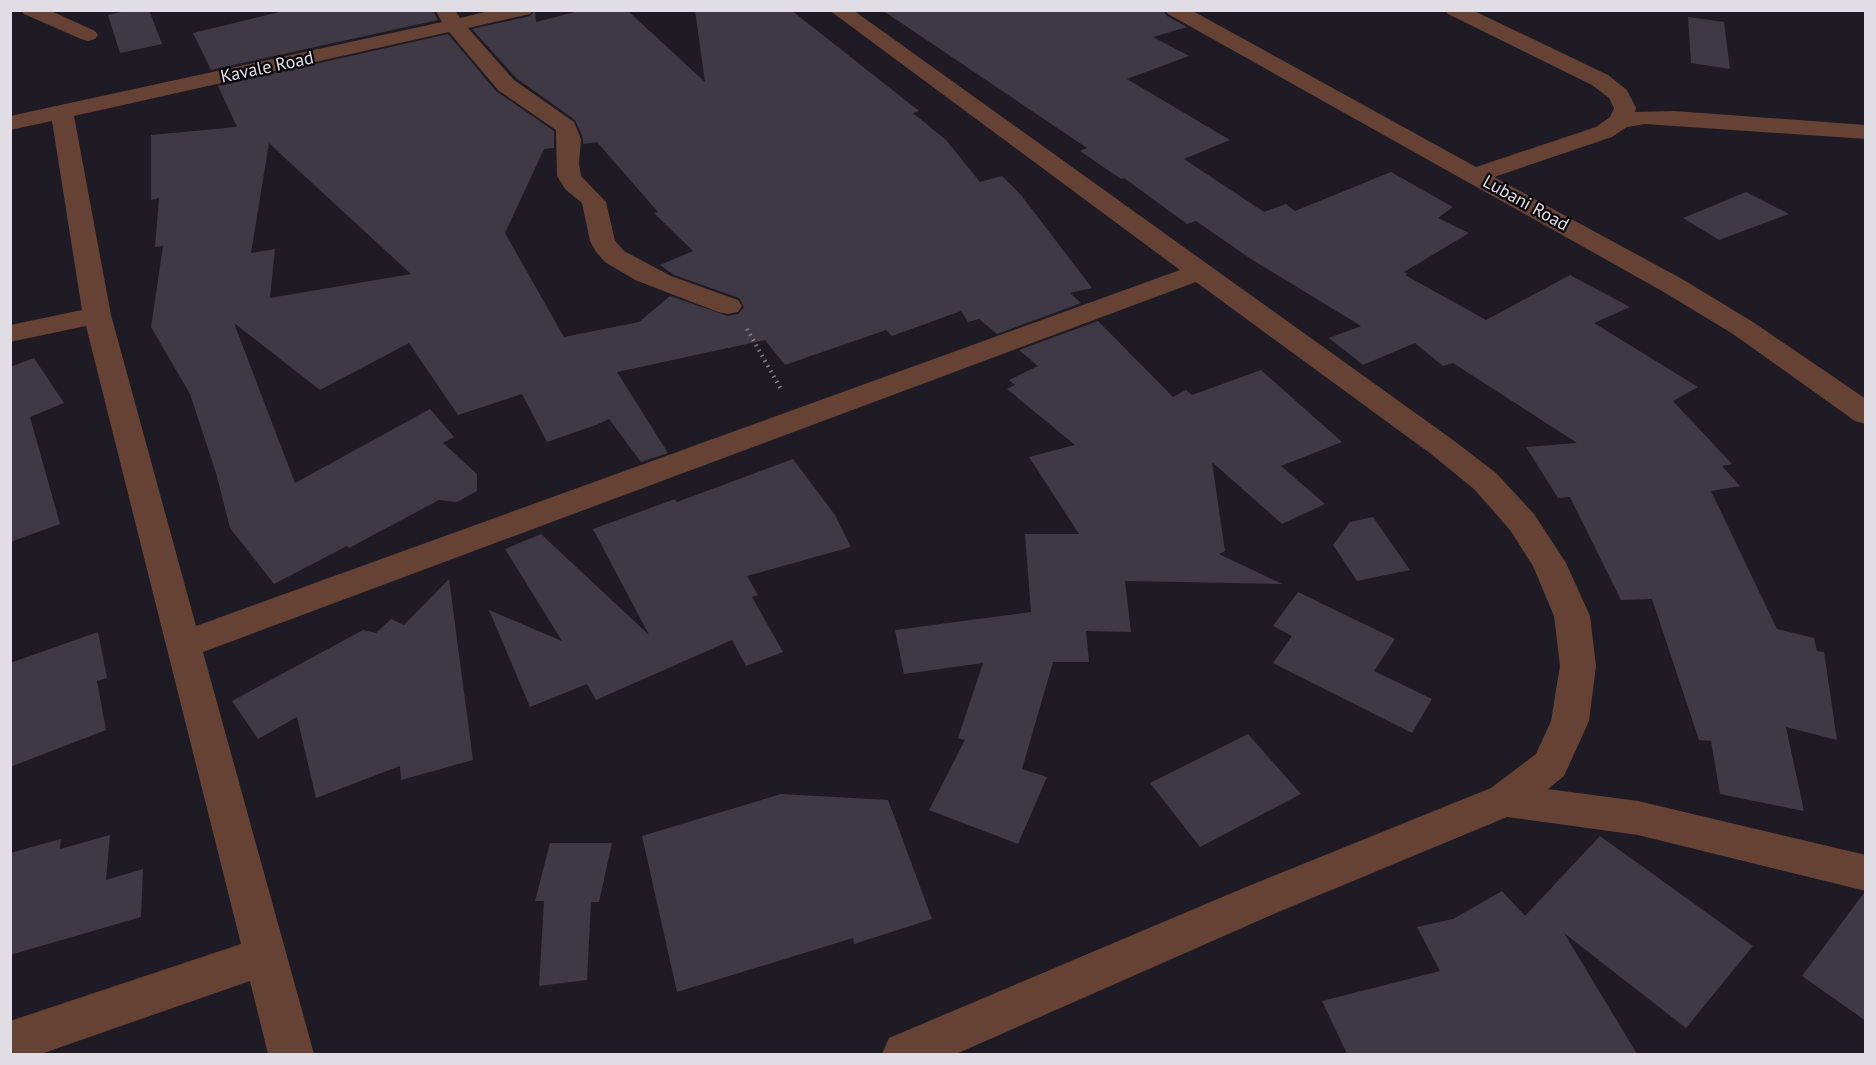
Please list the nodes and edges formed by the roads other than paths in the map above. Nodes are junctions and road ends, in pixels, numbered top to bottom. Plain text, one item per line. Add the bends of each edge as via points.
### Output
1 (31, 10) edge
2 (523, 10) edge
3 (839, 10) edge
4 (1175, 10) edge
5 (1455, 10) edge
6 (450, 18) edge
7 (88, 35) dead end
8 (62, 111) junction
9 (1620, 121) junction
10 (10, 123) edge
11 (1866, 132) edge
12 (1475, 175) junction
13 (1201, 272) junction
14 (728, 306) road end
15 (97, 315) junction
16 (10, 334) edge
17 (1866, 414) edge
18 (184, 645) junction
19 (1505, 800) junction
20 (1866, 873) edge
21 (265, 956) junction
22 (10, 1043) edge
23 (291, 1054) edge
24 (905, 1054) edge

1 - 7 street
2 - 6 street, Kavale Road
3 - 13 street
4 - 12 street, Lubani Road
5 - 9 street via 1600,80 1619,95 1625,108
6 - 8 street, Kavale Road
6 - 14 street via 506,85 566,127 570,136 568,175 595,203 603,244 615,257 634,270
8 - 10 street, Kavale Road
8 - 15 street
9 - 11 street via 1674,118
9 - 12 street via 1604,132
12 - 17 street, Lubani Road via 1713,309
13 - 18 street
13 - 19 street via 1485,482 1522,522 1549,563 1572,616 1578,666 1570,721 1550,765
15 - 16 street
15 - 18 street
18 - 21 street
19 - 20 street via 1638,818
19 - 24 street via 1261,900
21 - 22 street
21 - 23 street

